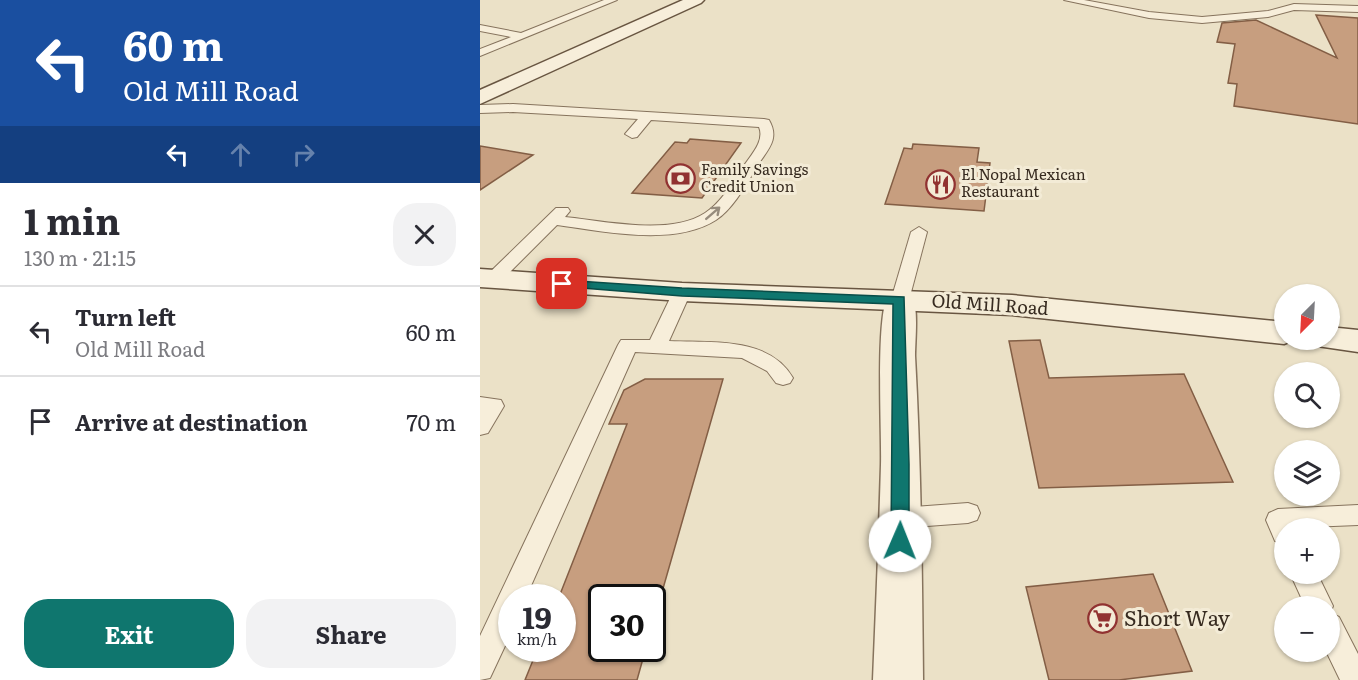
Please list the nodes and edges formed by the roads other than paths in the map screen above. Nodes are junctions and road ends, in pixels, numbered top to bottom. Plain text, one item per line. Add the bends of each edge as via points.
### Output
1 (612, 0) edge
2 (696, 0) edge
3 (1070, 0) edge
4 (1292, 4) edge
5 (1358, 9) edge
6 (480, 28) edge
7 (522, 36) junction
8 (480, 53) edge
9 (557, 61) junction
10 (480, 88) edge
11 (503, 88) junction
12 (480, 98) edge
13 (513, 108) junction
14 (480, 109) edge
15 (648, 116) junction
16 (632, 134) dead end
17 (919, 232) dead end
18 (487, 278) edge
19 (682, 292) junction
20 (900, 300) junction
21 (1274, 332) edge
22 (1340, 339) edge
23 (1358, 341) edge
24 (657, 346) junction
25 (783, 378) dead end
26 (480, 405) edge
27 (480, 427) edge
28 (968, 513) dead end
29 (1358, 515) edge
30 (900, 518) junction
31 (1310, 518) edge
32 (518, 584) edge
33 (498, 629) edge
34 (1340, 649) edge
35 (480, 668) edge
36 (898, 680) edge
37 (1355, 680) edge

1 - 7 lane
2 - 9 street
3 - 4 lane via 1202,20 1268,14
4 - 5 lane
6 - 7 lane
7 - 8 lane
9 - 10 street
9 - 11 street
11 - 12 street
11 - 13 lane via 502,97
13 - 14 lane
13 - 15 lane
15 - 16 lane
18 -> 15 lane via 559,214 659,229 687,227 711,216 761,150 768,133 764,123
17 - 20 lane
18 - 19 street, Old Mill Road
19 - 20 street, Old Mill Road
19 - 24 lane
20 - 21 street, Old Mill Road via 1012,305
20 - 30 street
22 - 23 street
24 - 25 lane via 746,352 774,366
24 - 32 lane via 628,345
26 - 27 lane via 492,406
28 - 30 lane
29 - 31 lane
30 - 36 street
33 - 35 lane
34 - 37 lane

